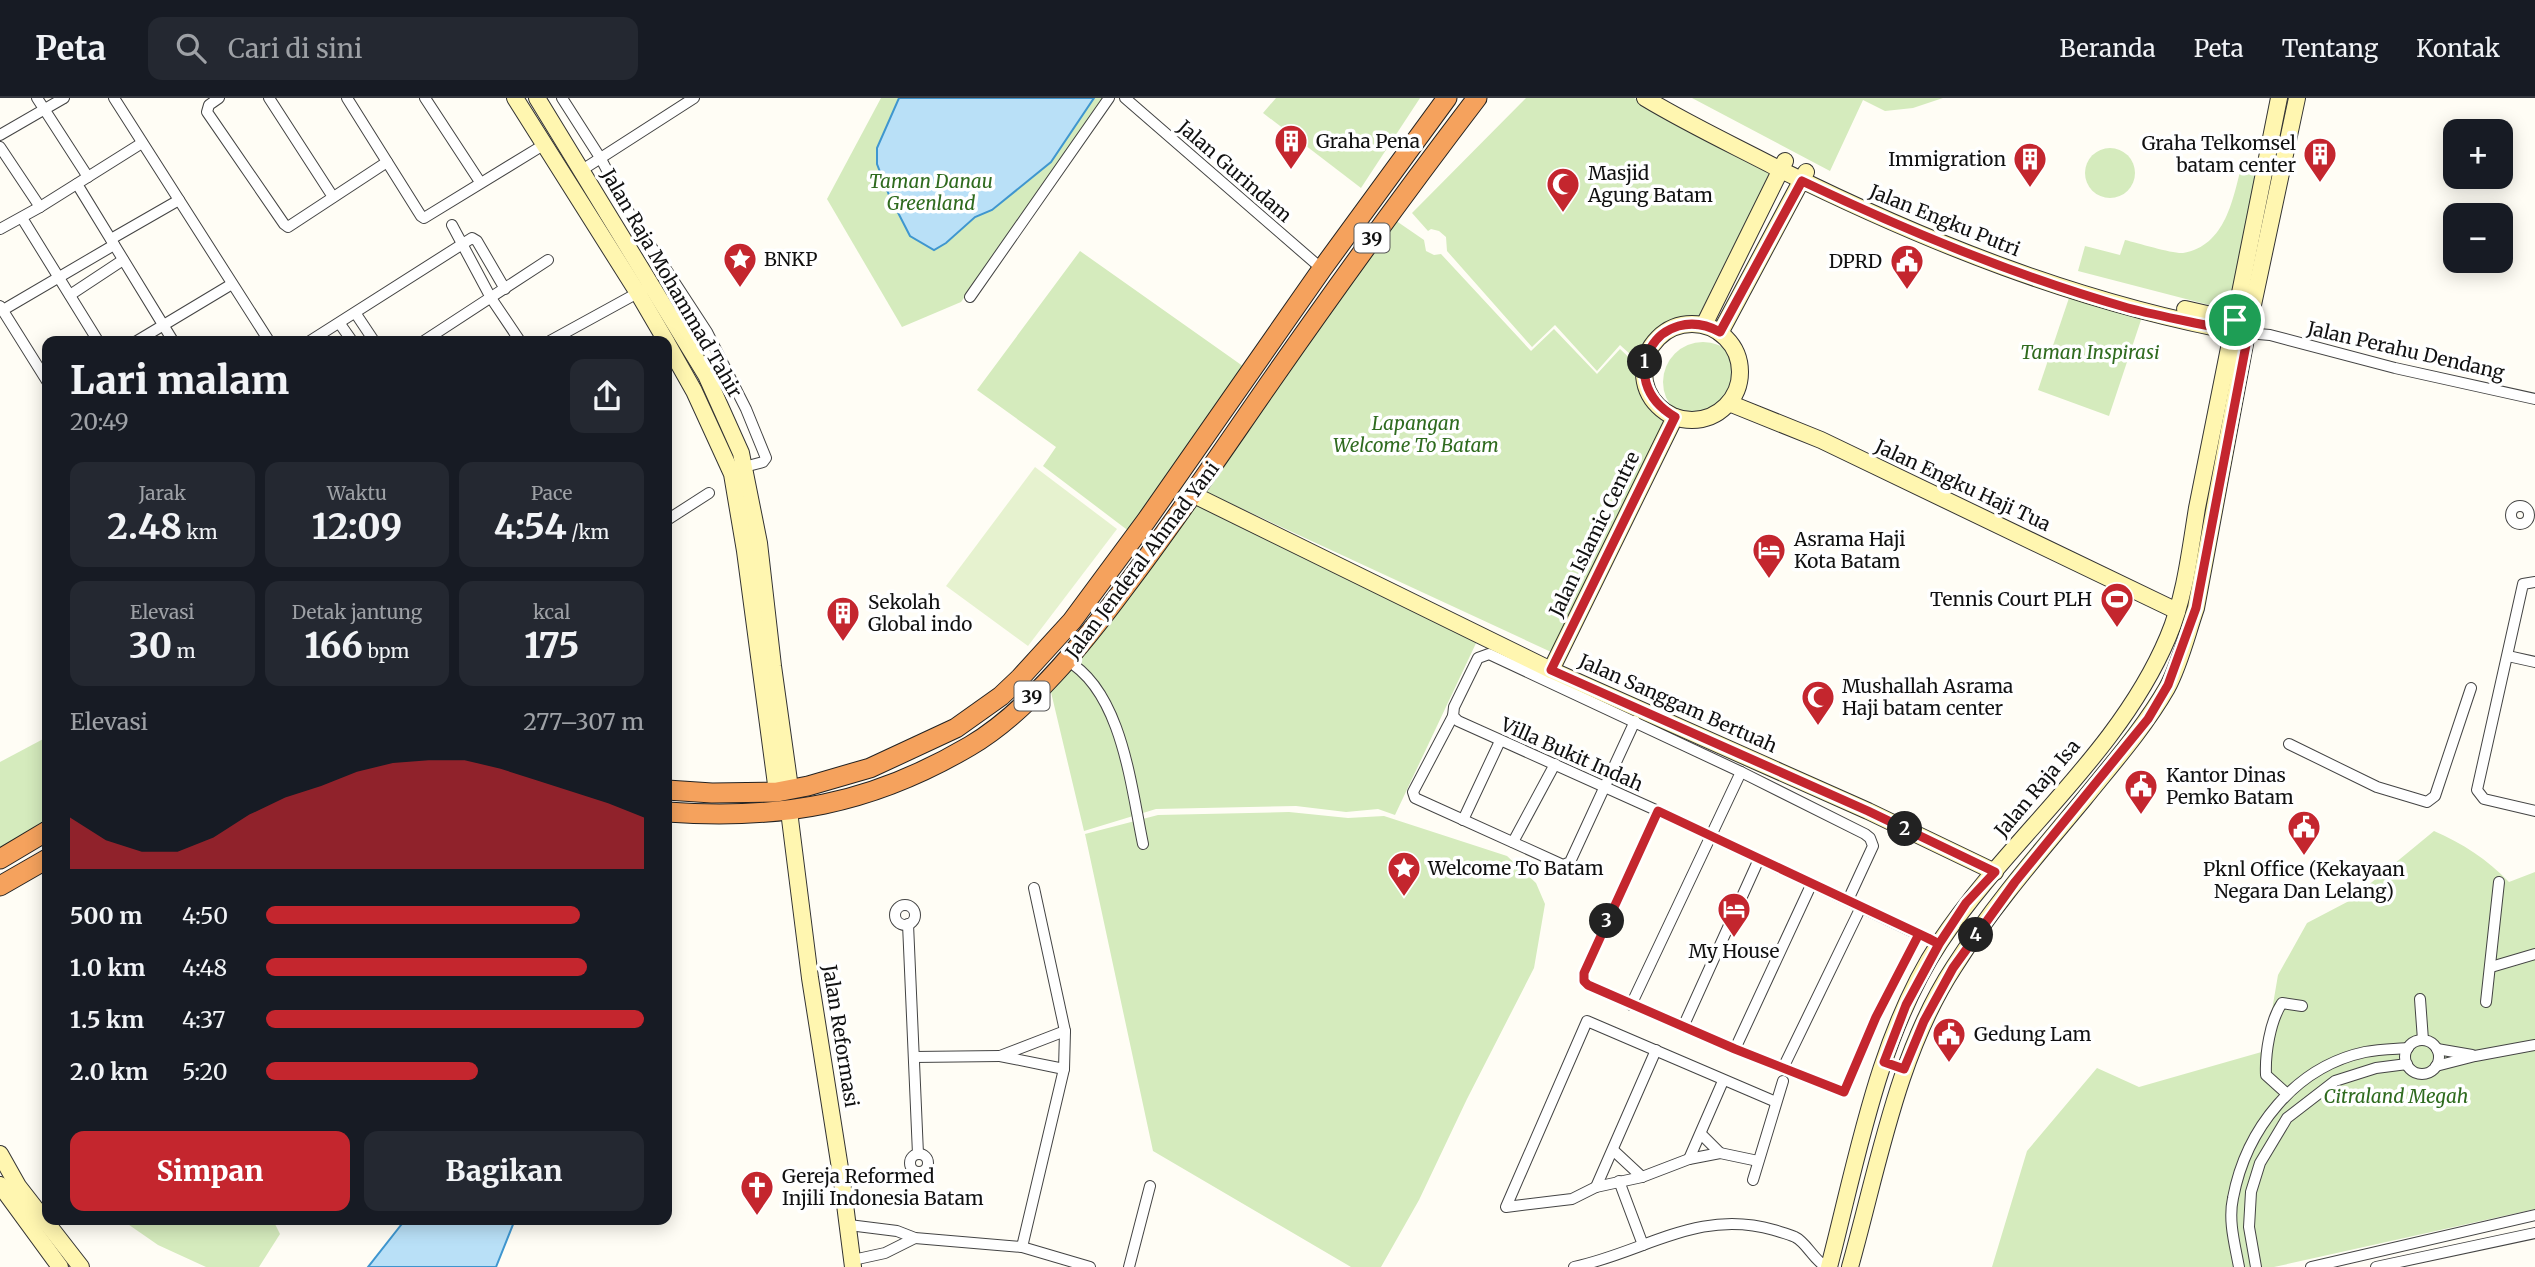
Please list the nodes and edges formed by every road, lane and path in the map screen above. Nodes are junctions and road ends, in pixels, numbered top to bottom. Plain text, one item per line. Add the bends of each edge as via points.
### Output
1 (37, 98) edge
2 (64, 98) edge
3 (114, 98) edge
4 (219, 98) edge
5 (269, 98) edge
6 (347, 98) edge
7 (425, 98) edge
8 (515, 98) edge
9 (537, 98) edge
10 (562, 98) edge
11 (694, 98) edge
12 (1109, 98) edge
13 (1125, 98) edge
14 (1447, 98) edge
15 (1477, 98) edge
16 (1645, 98) edge
17 (1666, 98) edge
18 (2279, 98) edge
19 (2297, 98) edge
20 (44, 109) junction
21 (0, 135) edge
22 (142, 143) junction
23 (545, 144) junction
24 (0, 147) edge
25 (601, 159) junction
26 (387, 162) junction
27 (1783, 166) junction
28 (582, 170) junction
29 (1804, 176) junction
30 (88, 177) junction
31 (480, 182) junction
32 (77, 184) junction
33 (333, 197) junction
34 (179, 200) junction
35 (40, 207) junction
36 (22, 218) junction
37 (452, 225) dead end
38 (0, 229) edge
39 (112, 242) junction
40 (461, 243) junction
41 (123, 260) junction
42 (548, 260) dead end
43 (1322, 269) junction
44 (58, 278) junction
45 (232, 284) junction
46 (505, 289) junction
47 (644, 289) junction
48 (70, 295) junction
49 (970, 297) dead end
50 (491, 298) junction
51 (1, 308) edge
52 (356, 314) junction
53 (699, 319) junction
54 (340, 324) junction
55 (163, 325) junction
56 (1704, 325) junction
57 (2241, 327) junction
58 (678, 329) junction
59 (1720, 332) junction
60 (96, 336) edge
61 (145, 336) edge
62 (170, 336) edge
63 (266, 336) edge
64 (319, 336) edge
65 (348, 336) edge
66 (371, 336) edge
67 (432, 336) edge
68 (517, 336) edge
69 (559, 336) edge
70 (664, 336) edge
71 (672, 352) edge
72 (1253, 369) junction
73 (42, 373) edge
74 (1271, 381) junction
75 (2535, 399) edge
76 (1729, 403) junction
77 (1675, 417) junction
78 (744, 467) junction
79 (709, 493) dead end
80 (1194, 495) junction
81 (672, 517) edge
82 (2535, 582) edge
83 (2177, 611) junction
84 (2508, 656) junction
85 (1066, 660) junction
86 (2535, 662) edge
87 (1551, 670) junction
88 (2471, 688) dead end
89 (1456, 719) junction
90 (1634, 721) junction
91 (1500, 741) junction
92 (2289, 744) dead end
93 (1555, 764) junction
94 (1741, 772) junction
95 (1605, 788) junction
96 (2066, 788) junction
97 (672, 790) edge
98 (784, 790) junction
99 (2082, 801) junction
100 (789, 811) junction
101 (1658, 811) junction
102 (2535, 811) edge
103 (672, 813) edge
104 (1463, 820) junction
105 (42, 834) edge
106 (1710, 836) junction
107 (1513, 842) junction
108 (1143, 844) dead end
109 (0, 859) edge
110 (1759, 859) junction
111 (42, 862) edge
112 (1995, 872) junction
113 (2499, 882) dead end
114 (1812, 883) junction
115 (0, 886) edge
116 (1034, 888) dead end
117 (1848, 900) junction
118 (1861, 907) junction
119 (908, 924) dead end
120 (1919, 934) junction
121 (1939, 944) junction
122 (2535, 954) edge
123 (2491, 967) junction
124 (2420, 999) dead end
125 (2486, 1002) dead end
126 (1632, 1005) junction
127 (2302, 1006) dead end
128 (1683, 1027) junction
129 (1065, 1031) junction
130 (2423, 1040) junction
131 (2535, 1045) edge
132 (2408, 1048) junction
133 (1735, 1049) junction
134 (2437, 1049) junction
135 (1656, 1050) junction
136 (1000, 1056) junction
137 (2475, 1056) junction
138 (914, 1057) junction
139 (1884, 1062) junction
140 (2407, 1065) junction
141 (2436, 1066) junction
142 (1783, 1068) junction
143 (1064, 1069) junction
144 (1904, 1069) junction
145 (1723, 1081) junction
146 (1783, 1081) dead end
147 (2286, 1093) junction
148 (1776, 1102) junction
149 (2273, 1109) junction
150 (2287, 1118) junction
151 (1701, 1134) junction
152 (1613, 1150) junction
153 (1720, 1153) junction
154 (0, 1154) edge
155 (918, 1154) dead end
156 (1689, 1158) junction
157 (1758, 1161) junction
158 (1642, 1177) junction
159 (1619, 1181) junction
160 (1753, 1181) dead end
161 (1150, 1186) dead end
162 (1596, 1188) junction
163 (8, 1189) edge
164 (2535, 1215) edge
165 (2232, 1217) junction
166 (2249, 1217) junction
167 (2523, 1218) junction
168 (849, 1225) junction
169 (2475, 1228) junction
170 (2531, 1234) edge
171 (915, 1238) junction
172 (2478, 1244) junction
173 (1643, 1245) junction
174 (1022, 1247) junction
175 (853, 1264) edge
176 (60, 1267) edge
177 (81, 1267) edge
178 (1090, 1267) edge
179 (1129, 1267) edge
180 (1574, 1267) edge
181 (1827, 1267) edge
182 (1850, 1267) edge
183 (2239, 1267) edge
184 (2256, 1267) edge
185 (2311, 1267) edge
186 (2376, 1267) edge

1 - 20 street
2 - 20 street
3 - 22 street
4 - 33 street via 209,104 207,112 284,224 290,227
5 - 33 street
6 - 26 street
7 - 31 street
8 - 23 main road, Jalan Raja Mohammad Tahir
9 - 28 main road, Jalan Raja Mohammad Tahir
10 - 25 street
11 - 25 street
12 - 49 street
13 - 43 street, Jalan Gurindam
14 - 43 highway, Jalan Jenderal Ahmad Yani / 39
15 - 74 highway, Jalan Jenderal Ahmad Yani / 39
16 - 27 main road, Jalan Engku Putri via 1706,132
17 - 27 main road, Jalan Engku Putri
18 - 57 main road
19 - 57 main road
20 - 21 street
20 - 30 street
22 - 30 street
22 - 34 street
23 - 31 street
23 - 47 main road, Jalan Raja Mohammad Tahir
24 - 35 street
25 - 28 street
25 - 53 street via 630,214
26 - 31 street via 424,218
26 - 33 street
27 - 29 main road, Jalan Engku Putri
27 - 56 main road
28 - 47 main road, Jalan Raja Mohammad Tahir
29 - 57 main road, Jalan Engku Putri via 1891,223 2024,274 2130,308
29 - 59 main road
30 - 32 street
32 - 35 street
32 - 39 street
34 - 39 street
34 - 45 street
35 - 36 street
36 - 38 street
36 - 44 street
37 - 40 street
39 - 41 street
39 - 44 street
40 - 46 street via 477,240
40 - 50 street
40 - 52 street
41 - 48 street
41 - 55 street
42 - 46 street
43 - 72 highway, Jalan Jenderal Ahmad Yani / 39
44 - 48 street
44 - 51 street
45 - 55 street
45 - 63 street
46 - 50 street
47 - 58 main road, Jalan Raja Mohammad Tahir
47 - 69 street
47 - 70 main road, Jalan Raja Mohammad Tahir
48 - 60 street
50 - 67 street
50 - 68 street
51 - 73 street
52 - 54 street
52 - 66 street
53 - 58 street
53 - 78 street via 765,455 763,462
54 - 64 street
54 - 65 street
55 - 61 street
55 - 62 street
56 - 59 main road
56 - 77 main road via 1675,327 1661,335 1646,358 1650,395
57 - 75 street, Jalan Perahu Dendang
57 - 83 main road, Jalan Raja Isa
57 - 99 main road via 2196,608 2184,647 2148,719
58 - 78 main road, Jalan Raja Mohammad Tahir via 706,375
59 - 76 main road via 1741,367 1736,394
71 - 98 main road, Jalan Raja Mohammad Tahir via 732,474
72 - 74 highway
72 - 98 highway, Jalan Jenderal Ahmad Yani / 39 via 1072,621 1011,687 956,728 870,768
74 - 80 highway, Jalan Jenderal Ahmad Yani / 39
76 - 77 main road via 1703,419
76 - 83 main road, Jalan Engku Haji Tua via 1821,440
77 - 87 main road, Jalan Islamic Centre
78 - 98 main road, Jalan Raja Mohammad Tahir via 759,543
79 - 81 street
80 - 85 highway, Jalan Jenderal Ahmad Yani / 39
80 - 87 main road, Jalan Sanggam Bertuah
82 - 84 street via 2523,584
83 - 96 main road, Jalan Raja Isa via 2143,687
84 - 86 street
84 - 102 street via 2477,790 2484,799
85 - 100 highway, Jalan Jenderal Ahmad Yani / 39 via 1013,714 972,746 879,790
85 - 108 street via 1079,668 1108,708 1123,750
87 - 112 main road, Jalan Sanggam Bertuah
88 - 92 street via 2435,796 2427,802 2377,787
89 - 90 street via 1454,707 1478,658 1486,653
89 - 91 street, Villa Bukit Indah
89 - 104 street via 1413,792 1415,799
90 - 94 street
90 - 95 street
91 - 93 street, Villa Bukit Indah
91 - 104 street
93 - 95 street, Villa Bukit Indah
93 - 107 street
94 - 106 street
94 - 117 street via 1870,838 1873,846
95 - 101 street, Villa Bukit Indah
95 - 107 street via 1570,862
96 - 99 main road
96 - 112 main road, Jalan Raja Isa
97 - 98 highway, Jalan Jenderal Ahmad Yani / 39
99 - 144 main road via 2015,882 1953,968
100 - 103 highway, Jalan Jenderal Ahmad Yani / 39 via 719,816
100 - 168 main road, Jalan Reformasi
101 - 106 street, Villa Bukit Indah
101 - 126 street via 1584,973 1588,985
104 - 107 street
105 - 109 highway
106 - 110 street, Villa Bukit Indah
106 - 126 street
110 - 114 street, Villa Bukit Indah
110 - 128 street
111 - 115 highway
112 - 121 main road, Jalan Raja Isa via 1966,903
113 - 123 street
114 - 117 street, Villa Bukit Indah
114 - 133 street
116 - 129 street
117 - 118 street, Villa Bukit Indah
118 - 120 street, Villa Bukit Indah
118 - 142 street
119 - 138 street
120 - 121 street, Villa Bukit Indah
120 - 142 street via 1844,1092
121 - 139 main road, Jalan Raja Isa via 1906,1005
122 - 123 street
123 - 125 street
124 - 130 street
126 - 128 street
127 - 147 street via 2282,1003 2266,1063 2266,1075
128 - 133 street
129 - 136 street
129 - 143 street
130 - 132 street
130 - 134 street
131 - 137 street
132 - 140 street
132 - 147 street via 2365,1052 2338,1061
133 - 142 street
134 - 137 street
134 - 141 street
135 - 145 street
135 - 152 street
135 - 162 street via 1587,1021 1506,1207 1572,1199
136 - 138 street
136 - 143 street
137 - 141 street
138 - 155 street
139 - 144 main road
139 - 181 main road, Jalan Raja Isa
140 - 141 street via 2421,1074
140 - 150 street via 2344,1077
143 - 174 street
144 - 182 main road
145 - 148 street
145 - 151 street
146 - 148 street
147 - 149 street
148 - 157 street
149 - 150 street
149 - 165 street via 2245,1158 2232,1199
150 - 166 street via 2260,1163
151 - 153 street
151 - 156 street
152 - 158 street
152 - 162 street
153 - 156 street
153 - 157 street
154 - 163 main road
156 - 158 street
157 - 160 street
158 - 159 street
159 - 162 street
159 - 173 street
161 - 179 street
163 - 176 main road
163 - 177 main road
164 - 167 street
165 - 166 street
165 - 183 street
166 - 184 street
167 - 169 street
167 - 170 street
168 - 171 street
168 - 175 main road, Jalan Reformasi
169 - 172 street
169 - 185 street
170 - 172 street
171 - 174 street
171 - 175 street
172 - 186 street
173 - 180 street
173 - 181 street via 1700,1226 1755,1226 1796,1237
174 - 178 street

